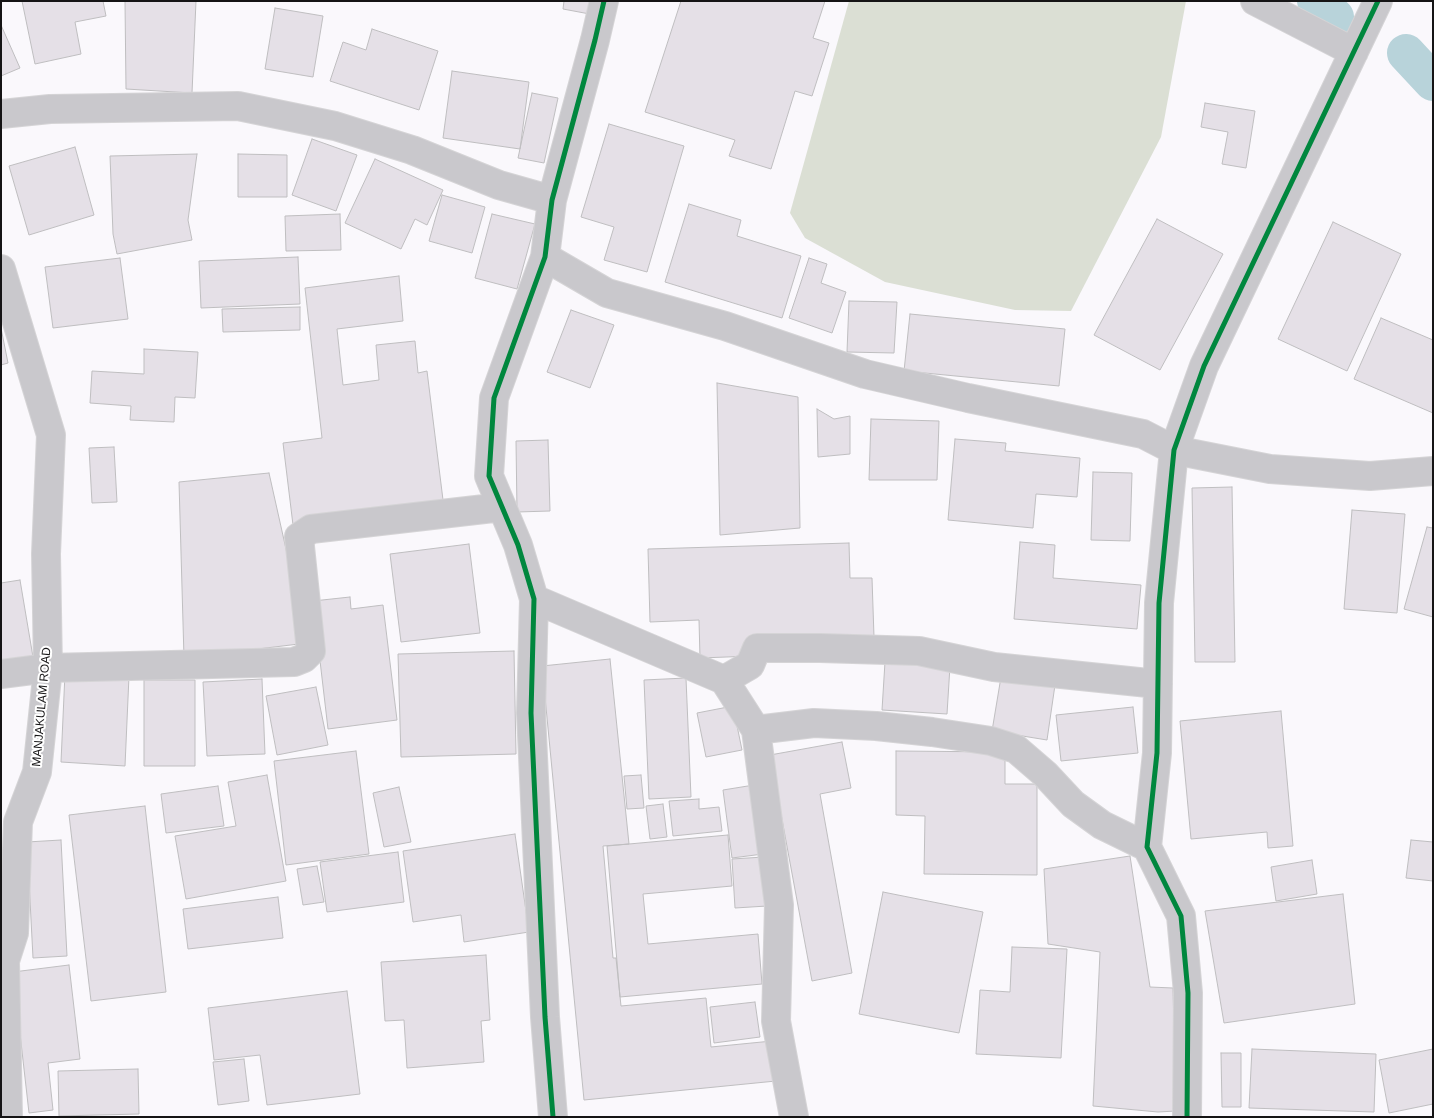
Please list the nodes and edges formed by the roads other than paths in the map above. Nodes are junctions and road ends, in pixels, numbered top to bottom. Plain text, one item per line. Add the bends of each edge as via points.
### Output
1 (604, 1) edge
2 (1254, 1) edge
3 (1378, 1) edge
4 (1354, 52) junction
5 (1, 114) edge
6 (552, 200) junction
7 (545, 257) junction
8 (1, 269) edge
9 (1174, 450) junction
10 (1433, 471) edge
11 (502, 507) junction
12 (534, 598) junction
13 (48, 668) junction
14 (1, 674) edge
15 (724, 680) junction
16 (1158, 684) junction
17 (756, 730) junction
18 (1147, 847) junction
19 (8, 1117) edge
20 (553, 1117) edge
21 (794, 1117) edge
22 (1187, 1117) edge

1 - 6 street
2 - 4 street
3 - 4 street
4 - 9 street via 1204,366
5 - 6 street via 50,109 238,106 345,129 412,150 499,185
6 - 7 street
7 - 9 street via 607,293 725,326 865,374 1143,434
7 - 11 street via 494,398 489,476
8 - 13 street, MANJAKULAM ROAD via 51,435 46,554
9 - 10 street via 1270,469 1370,476
9 - 16 street via 1158,603
11 - 12 street
11 - 13 street via 312,529 299,537 311,651 294,662
12 - 15 street
12 - 20 street via 531,713 545,1017
13 - 14 street
13 - 19 street, MANJAKULAM ROAD via 37,772 18,822 14,933 5,961
15 - 16 street via 750,665 757,648 820,648 919,652 994,667
15 - 17 street
16 - 18 street via 1156,753
17 - 18 street via 823,723 904,729 991,741 1016,750 1045,774 1073,804 1102,825
17 - 21 street via 779,905 776,1021
18 - 22 street via 1181,916 1188,993

